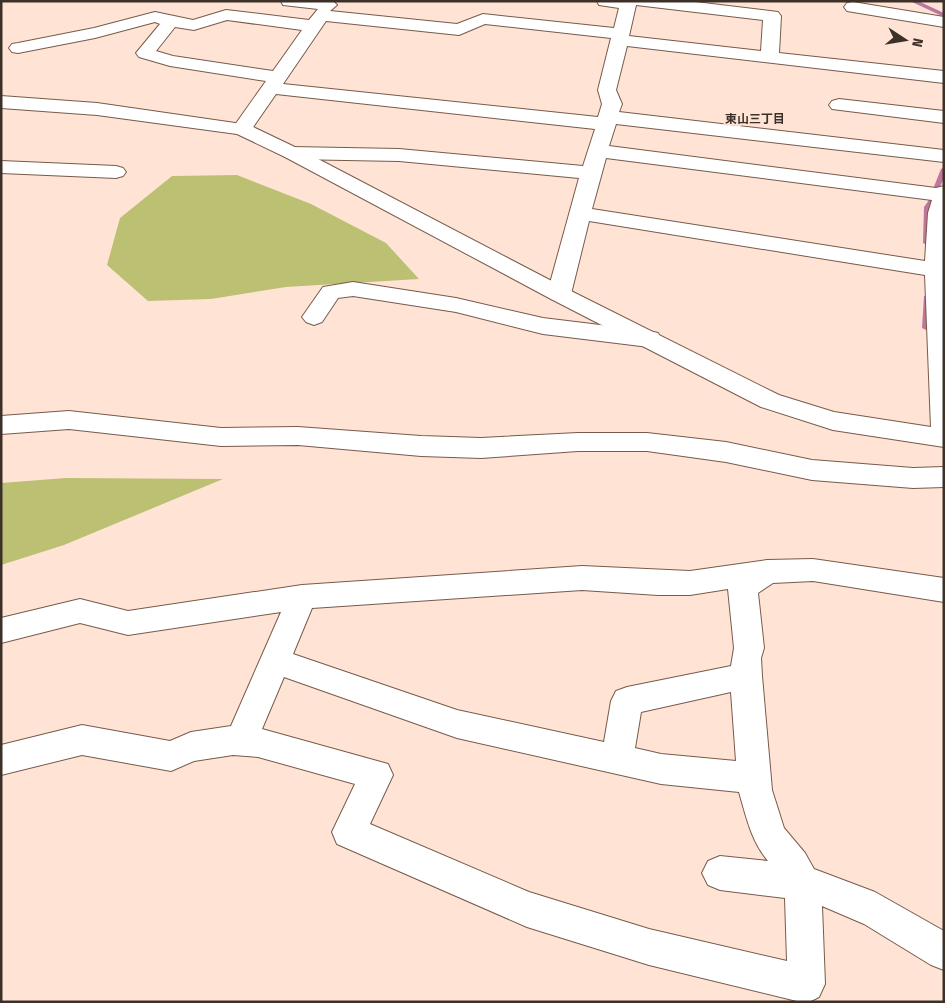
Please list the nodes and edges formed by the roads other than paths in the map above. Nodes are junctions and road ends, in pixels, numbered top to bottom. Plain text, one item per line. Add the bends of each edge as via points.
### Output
1 (289, 1) edge
2 (605, 1) edge
3 (632, 2) edge
4 (136, 6) dead end
5 (853, 7) dead end
6 (323, 12) edge
7 (171, 21) junction
8 (944, 22) edge
9 (620, 37) junction
10 (18, 48) junction
11 (1, 55) edge
12 (770, 58) junction
13 (944, 77) edge
14 (275, 82) junction
15 (1, 102) edge
16 (839, 105) dead end
17 (944, 117) edge
18 (607, 120) junction
19 (242, 129) junction
20 (598, 151) junction
21 (292, 153) junction
22 (944, 156) edge
23 (1, 167) edge
24 (116, 172) dead end
25 (591, 173) junction
26 (943, 193) edge
27 (580, 213) junction
28 (936, 270) junction
29 (559, 294) junction
30 (314, 317) dead end
31 (648, 339) junction
32 (1, 425) edge
33 (944, 428) edge
34 (944, 438) edge
35 (944, 477) edge
36 (767, 572) junction
37 (944, 590) edge
38 (302, 597) junction
39 (1, 631) edge
40 (275, 661) junction
41 (746, 676) junction
42 (241, 741) junction
43 (617, 759) junction
44 (1, 760) edge
45 (754, 778) junction
46 (720, 873) dead end
47 (803, 884) junction
48 (944, 952) edge

1 - 6 street
2 - 3 street
3 - 9 street
3 - 12 street via 772,16
4 - 10 street via 110,23 44,36
5 - 8 street
6 - 7 street via 226,15 194,24
6 - 9 street via 459,30 483,19
6 - 14 street
7 - 10 street via 155,17
7 - 14 street via 146,53 170,61
9 - 12 street
9 - 18 street via 607,90 612,104
10 - 11 street
12 - 13 street
14 - 18 street
14 - 19 street
15 - 19 street via 97,109
16 - 17 street
18 - 20 street
18 - 22 street
19 - 21 street
20 - 25 street
20 - 26 street
21 - 25 street via 399,155
21 - 29 street
23 - 24 street
25 - 27 street
26 - 28 street
27 - 28 street
27 - 29 street
28 - 33 street
29 - 31 street
30 - 31 street via 331,292 353,289 456,305 543,326
31 - 34 street via 770,401 833,421
32 - 35 street via 69,420 221,437 298,436 482,448 578,442 647,442 726,452 812,470 913,478
36 - 37 street via 813,570
36 - 38 street via 690,583 582,578
36 - 41 street via 743,588 749,648
38 - 39 street via 128,623 80,611
38 - 40 street
40 - 42 street
40 - 43 street via 457,724
41 - 43 street via 627,701
41 - 45 street
42 - 44 street via 191,747 171,756 82,740
42 - 47 street via 258,742 376,775 349,832 518,906 649,947 806,984
43 - 45 street via 661,769
45 - 47 street via 770,837
46 - 47 street
47 - 48 street via 833,891 898,922

